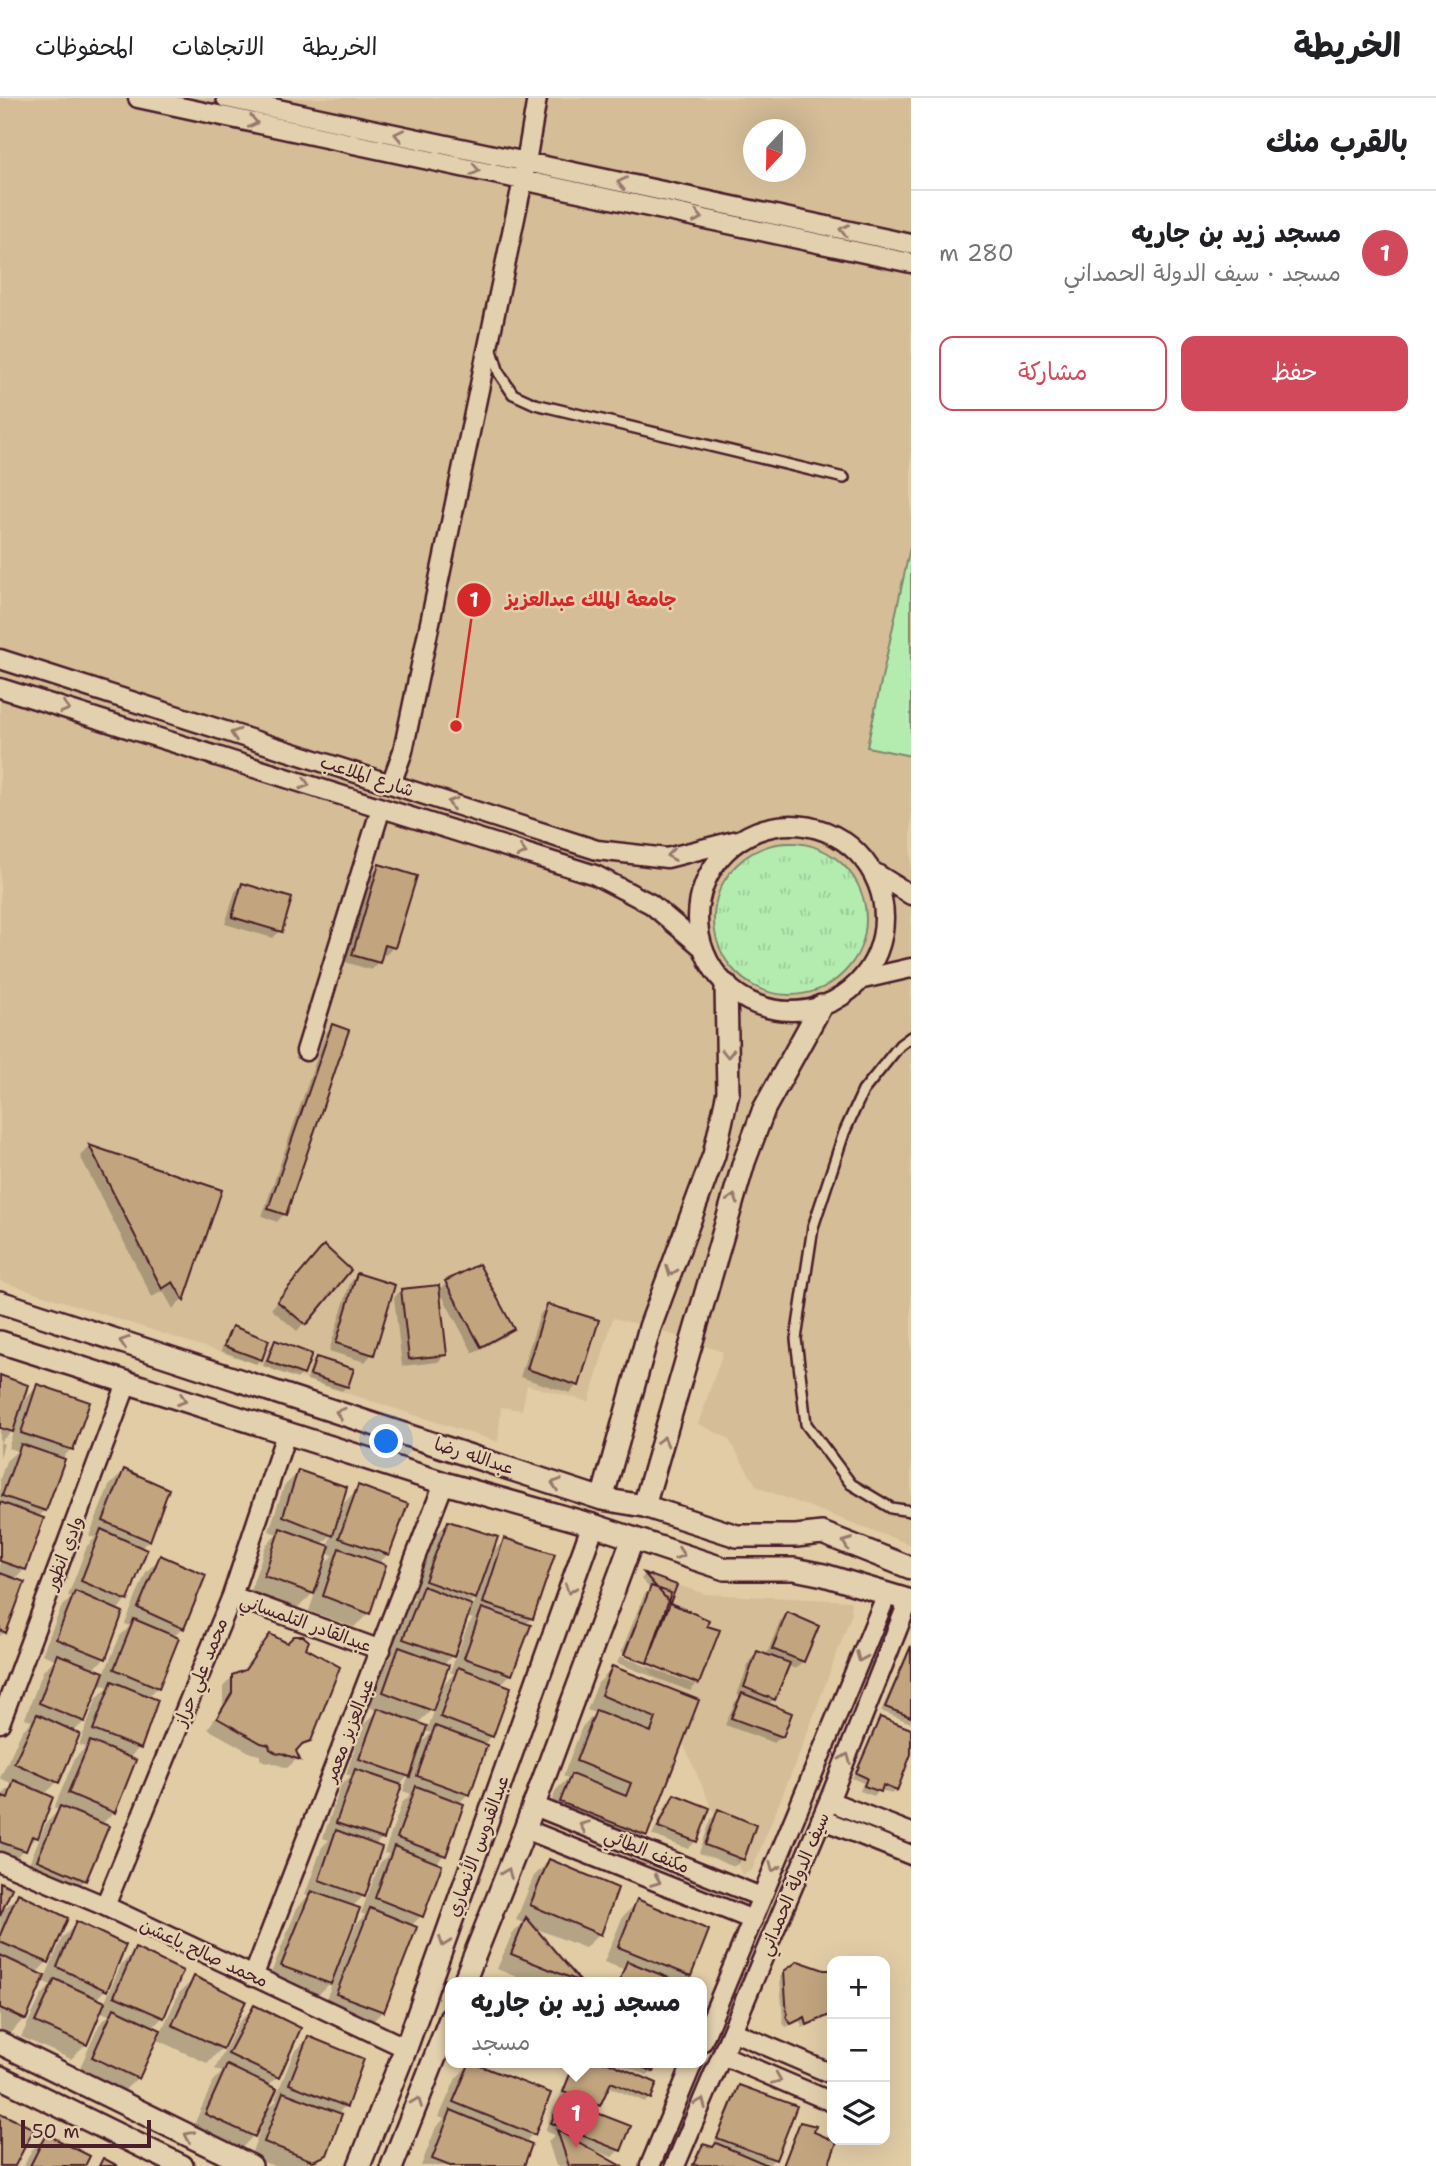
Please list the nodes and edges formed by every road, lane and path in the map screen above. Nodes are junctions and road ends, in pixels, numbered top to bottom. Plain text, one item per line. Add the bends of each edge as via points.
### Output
1 (138, 98) edge
2 (226, 98) edge
3 (537, 98) edge
4 (525, 171) junction
5 (911, 244) edge
6 (911, 263) edge
7 (489, 342) junction
8 (844, 478) dead end
9 (0, 659) edge
10 (0, 688) edge
11 (391, 784) junction
12 (381, 808) junction
13 (738, 840) junction
14 (873, 871) junction
15 (911, 895) edge
16 (703, 948) junction
17 (911, 968) edge
18 (863, 979) junction
19 (726, 985) junction
20 (821, 1006) junction
21 (911, 1037) edge
22 (306, 1051) dead end
23 (0, 1302) edge
24 (0, 1342) edge
25 (127, 1383) junction
26 (286, 1434) junction
27 (444, 1483) junction
28 (602, 1499) junction
29 (643, 1506) junction
30 (911, 1511) edge
31 (593, 1525) junction
32 (634, 1538) junction
33 (911, 1568) edge
34 (887, 1594) junction
35 (232, 1596) junction
36 (910, 1601) edge
37 (381, 1650) junction
38 (0, 1723) edge
39 (829, 1801) junction
40 (533, 1805) junction
41 (821, 1819) junction
42 (525, 1829) junction
43 (911, 1833) edge
44 (911, 1855) edge
45 (0, 1862) edge
46 (761, 1897) junction
47 (105, 1906) junction
48 (753, 1920) junction
49 (253, 1977) junction
50 (466, 1977) edge
51 (707, 2030) edge
52 (732, 2031) junction
53 (445, 2032) edge
54 (0, 2043) edge
55 (406, 2048) junction
56 (722, 2055) junction
57 (691, 2068) edge
58 (827, 2072) edge
59 (0, 2077) edge
60 (827, 2100) edge
61 (182, 2166) edge
62 (251, 2166) edge
63 (359, 2166) edge
64 (392, 2166) edge
65 (650, 2166) edge
66 (675, 2166) edge

1 -> 4 street
4 -> 2 street
3 - 4 street
5 -> 4 street
4 -> 6 street
4 - 7 street
7 - 8 lane via 499,373 513,394 535,404
7 - 11 street via 403,751
11 -> 9 street, شارع الملاعب
10 -> 12 street, شارع الملاعب
13 -> 11 street, شارع الملاعب via 667,858 597,849
12 -> 16 street, شارع الملاعب via 595,875 651,904
12 - 22 street
13 - 14 street via 766,827 807,826 827,831 853,847
13 - 16 street via 716,861 702,888 697,918
14 - 15 street
14 - 18 street via 883,898 885,926 878,954
16 - 19 street
17 - 18 street
18 - 20 street
19 - 20 street via 771,1009
19 -> 28 street via 728,1092 714,1155 650,1327
29 -> 20 street via 744,1162 764,1109
21 - 30 lane via 863,1091 844,1133 813,1227 796,1339 806,1424 851,1485 891,1508
28 -> 23 street, عبدالله رضا
24 - 25 street, عبدالله رضا
25 -> 26 street, عبدالله رضا
25 - 38 street, وادي انظور
26 - 27 street, عبدالله رضا
26 - 35 street, محمد علي حراز
27 - 31 street, عبدالله رضا
27 - 37 street, عبدالعزيز معمر
28 - 29 street, عبدالله رضا
33 -> 29 street, عبدالله رضا via 822,1533 737,1535
31 - 32 street, عبدالله رضا
31 -> 55 street, عبدالقدوس الأنصاري
32 -> 34 street, عبدالله رضا via 725,1569 794,1569
32 - 40 street, عبدالقدوس الأنصاري
34 - 36 street, عبدالله رضا
34 -> 46 street, سيف الدولة الحمداني
35 - 37 street, عبدالقادر التلمساني
35 - 47 street, محمد علي حراز
39 -> 36 street, سيف الدولة الحمداني
37 - 49 street, عبدالعزيز معمر
39 - 41 street, سيف الدولة الحمداني
39 - 43 street
40 - 42 street, عبدالقدوس الأنصاري
46 -> 40 street, مكنف الطائي
41 - 44 street
41 - 52 street, سيف الدولة الحمداني
42 -> 48 street, مكنف الطائي
50 -> 42 street, عبدالقدوس الأنصاري
45 - 47 street, محمد صالح باعشن
46 - 48 street, سيف الدولة الحمداني
47 - 49 street, محمد صالح باعشن
48 - 51 street, سيف الدولة الحمداني
49 - 55 street, محمد صالح باعشن
52 - 56 street, سيف الدولة الحمداني
52 - 58 street
64 -> 53 street
62 -> 54 street
55 - 63 street, عبدالقدوس الأنصاري
56 -> 60 street
66 -> 56 street, سيف الدولة الحمداني
57 - 65 street
59 - 61 street

